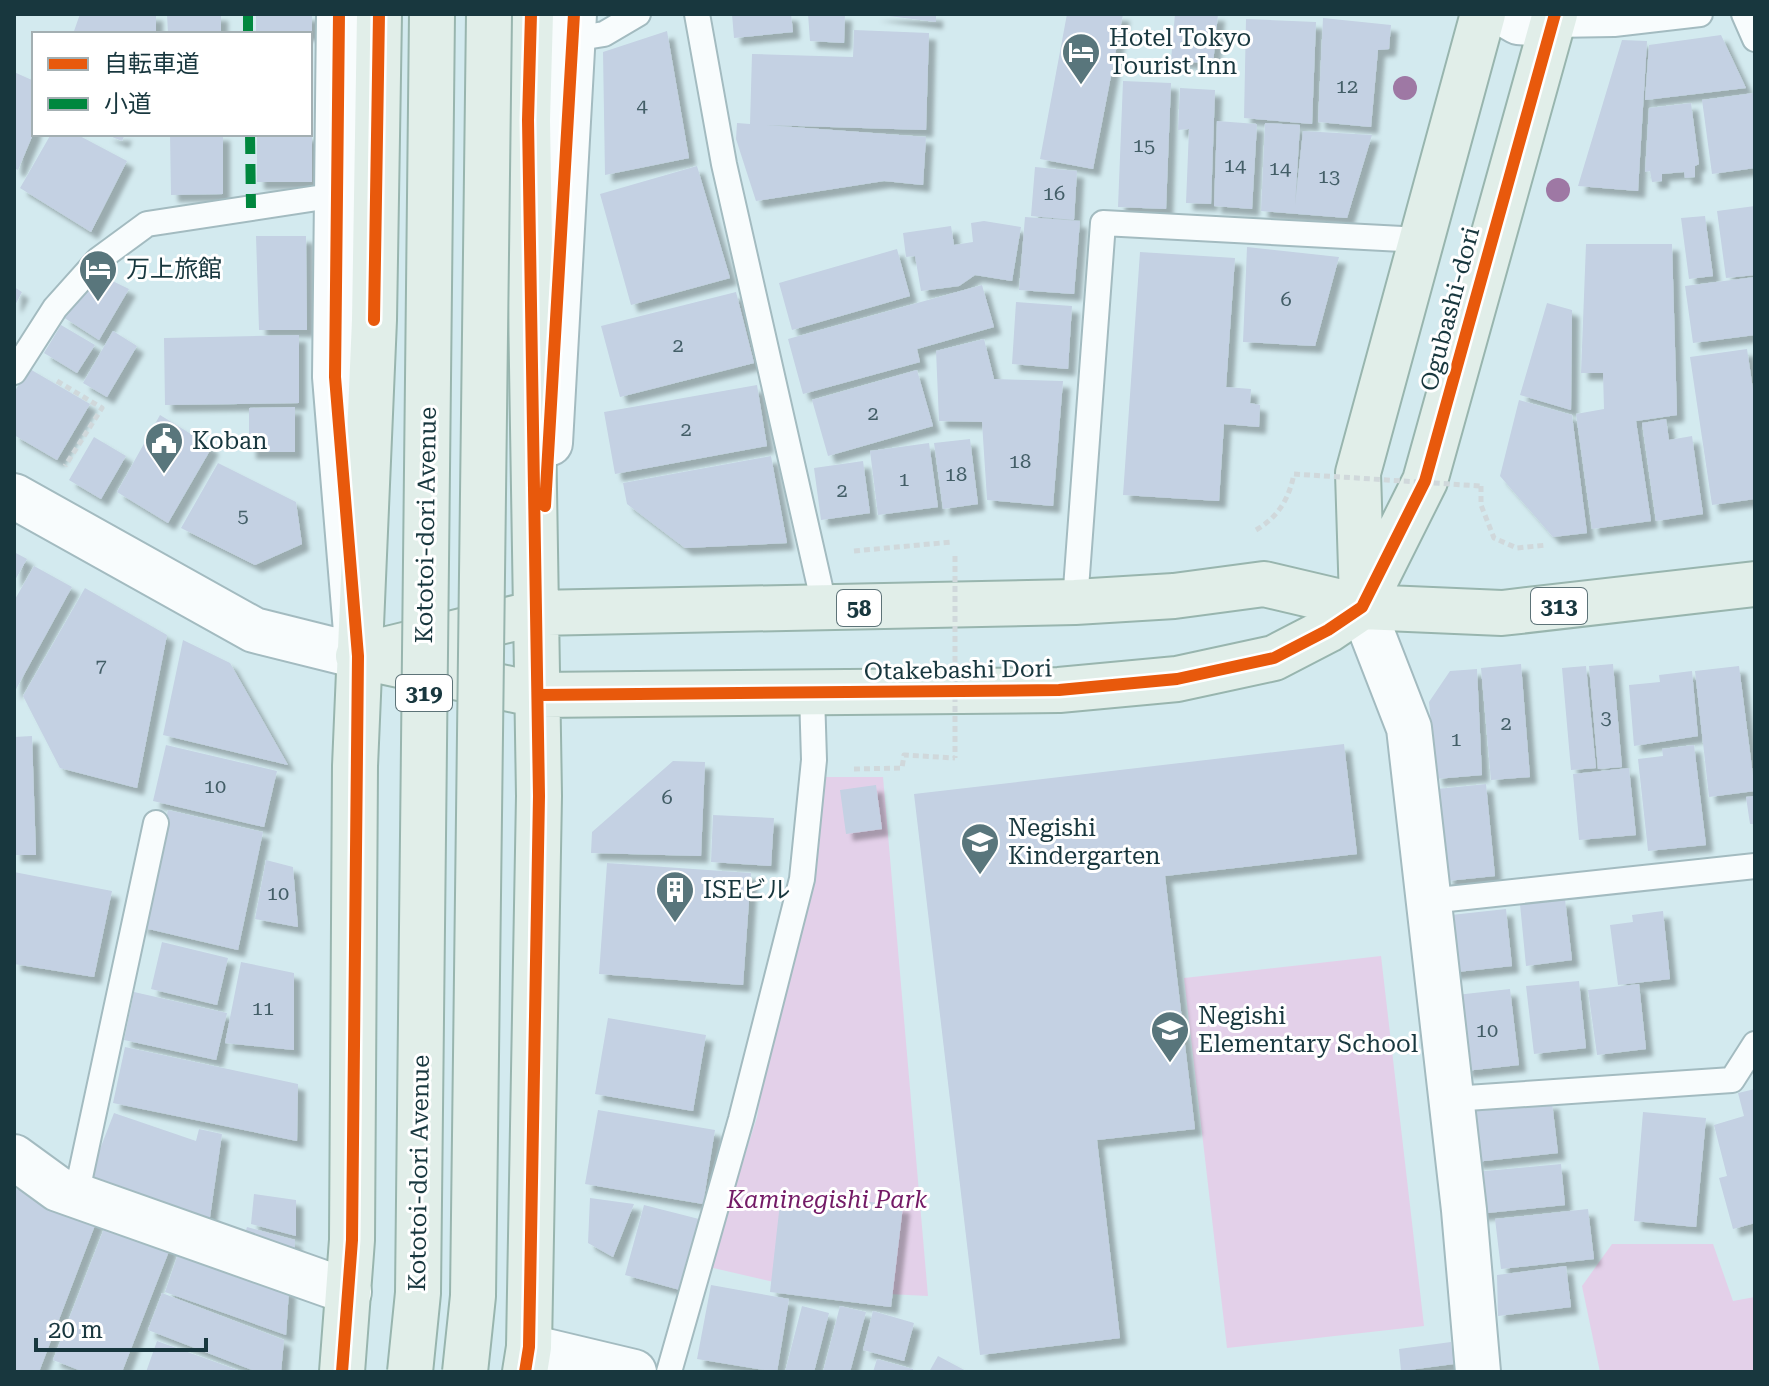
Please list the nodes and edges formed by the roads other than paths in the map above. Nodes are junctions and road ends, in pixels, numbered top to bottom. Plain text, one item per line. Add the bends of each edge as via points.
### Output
1 (339, 14) edge
2 (379, 14) edge
3 (432, 14) edge
4 (489, 14) edge
5 (531, 14) edge
6 (638, 14) edge
7 (697, 14) edge
8 (1483, 14) edge
9 (1504, 14) edge
10 (1700, 14) edge
11 (1744, 14) edge
12 (1553, 20) edge
13 (574, 27) edge
14 (1755, 39) edge
15 (337, 195) junction
16 (1421, 240) junction
17 (18, 366) edge
18 (26, 502) edge
19 (1755, 584) edge
20 (1075, 602) junction
21 (1362, 607) junction
22 (825, 609) junction
23 (536, 613) junction
24 (358, 656) junction
25 (812, 694) junction
26 (538, 695) junction
27 (156, 823) dead end
28 (1755, 866) edge
29 (1429, 901) junction
30 (1755, 1044) edge
31 (1452, 1099) junction
32 (14, 1157) edge
33 (76, 1196) junction
34 (349, 1292) junction
35 (527, 1360) edge
36 (342, 1372) edge
37 (410, 1372) edge
38 (465, 1372) edge
39 (634, 1372) edge
40 (669, 1372) edge
41 (1478, 1372) edge

1 - 15 street
2 - 24 main road via 374,320
3 - 37 main road, Kototoi-dori Avenue / 319, bridge via 418,1293
4 - 38 main road, 319, bridge via 473,1296
5 - 23 main road
6 - 13 lane via 604,34
7 - 22 lane via 724,164
8 - 16 main road, Ogubashi-dori
9 - 12 street via 1518,22
10 - 12 lane via 1614,24
11 - 14 lane
12 - 21 main road, Ogubashi-dori via 1425,481
13 - 23 street via 558,341
15 - 17 lane via 147,224 98,260 55,308
15 - 24 street via 335,377
16 - 20 lane via 1103,223
16 - 21 main road, Ogubashi-dori via 1358,473
18 - 24 street via 254,630
19 - 21 main road, 313 via 1502,613
20 - 21 main road, 58 via 1264,584
20 - 22 main road, 58
21 - 25 main road, Otakebashi Dori via 1274,658 1177,679 1059,690
21 - 29 street via 1409,728
22 - 23 main road, 58
23 - 24 main road, 58
23 - 26 main road
24 - 26 main road, Otakebashi Dori
24 - 34 main road
25 - 26 main road, Otakebashi Dori
25 - 40 lane via 814,760 802,879
26 - 35 main road
27 - 33 lane
28 - 29 lane
29 - 31 street
30 - 31 lane via 1732,1080
31 - 41 street
32 - 33 street
33 - 34 street
34 - 36 main road
35 - 39 street

